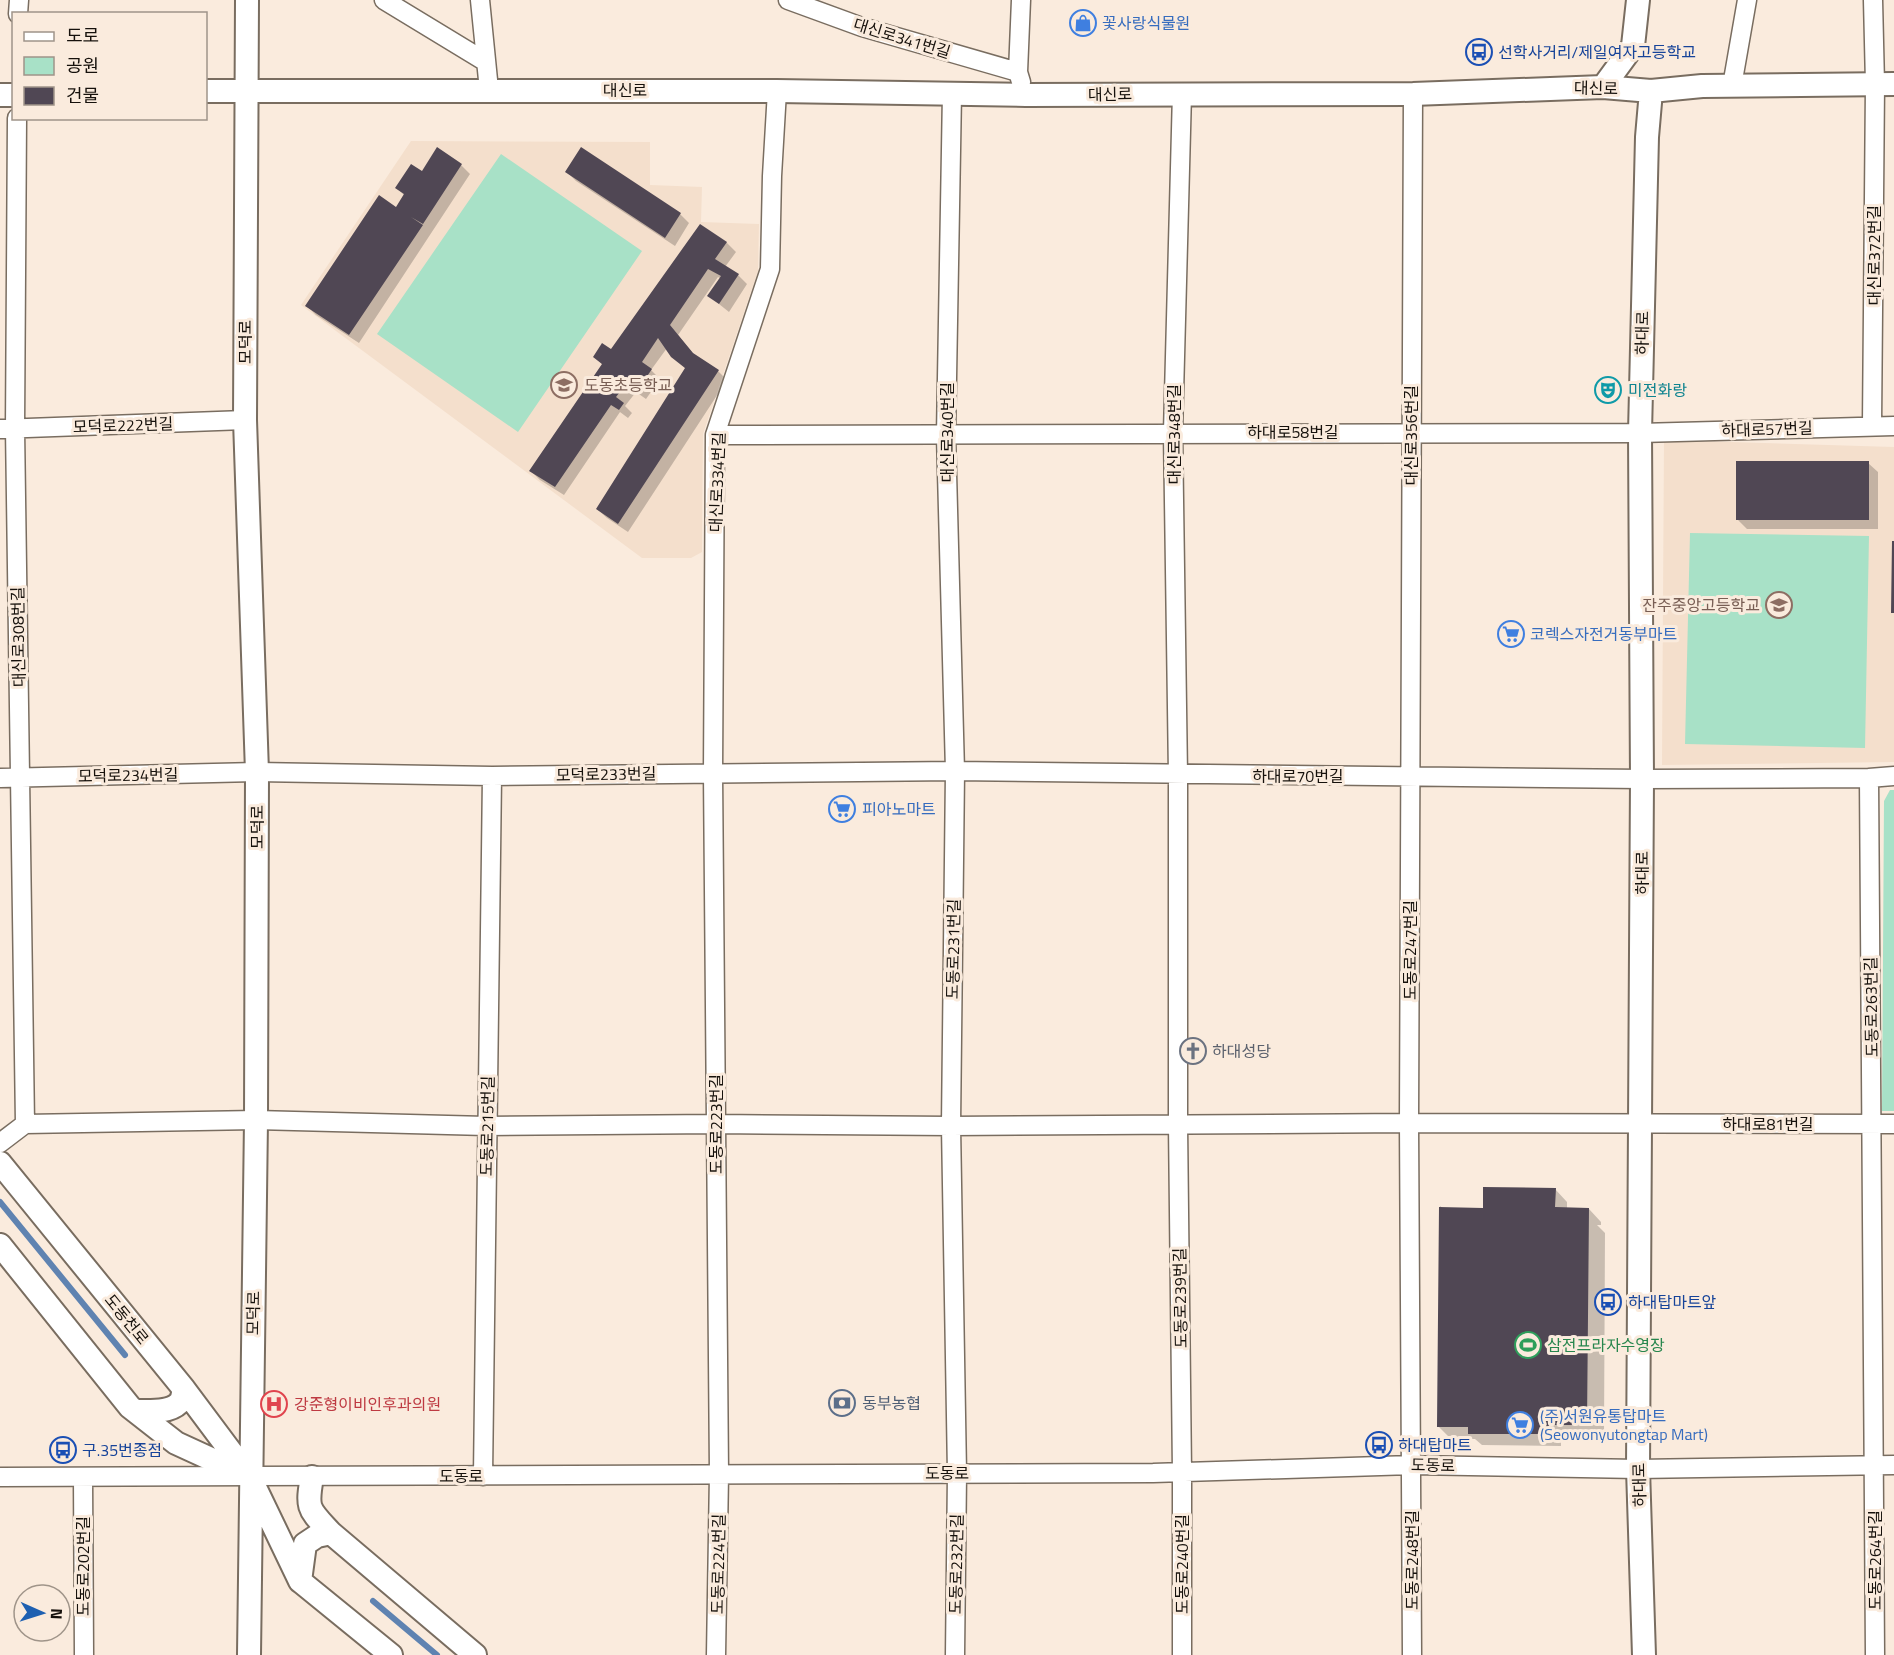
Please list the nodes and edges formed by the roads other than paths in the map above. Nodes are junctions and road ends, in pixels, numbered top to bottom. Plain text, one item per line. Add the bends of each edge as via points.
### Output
1 (247, 0) edge
2 (384, 0) edge
3 (480, 0) edge
4 (788, 0) edge
5 (1021, 0) edge
6 (1638, 0) edge
7 (1747, 0) edge
8 (1873, 0) edge
9 (486, 62) junction
10 (1018, 72) junction
11 (1884, 84) edge
12 (1732, 86) junction
13 (1603, 87) junction
14 (248, 90) junction
15 (489, 90) junction
16 (207, 91) edge
17 (777, 91) junction
18 (1651, 91) junction
19 (952, 93) junction
20 (1182, 93) junction
21 (1413, 94) junction
22 (1026, 95) junction
23 (17, 120) edge
24 (245, 420) junction
25 (1872, 425) junction
26 (1894, 426) edge
27 (8, 429) edge
28 (1173, 432) junction
29 (1411, 432) junction
30 (1640, 433) junction
31 (715, 435) junction
32 (946, 435) junction
33 (955, 771) junction
34 (257, 772) junction
35 (713, 773) junction
36 (1178, 775) junction
37 (492, 776) junction
38 (1411, 776) junction
39 (1894, 776) edge
40 (0, 778) edge
41 (19, 778) junction
42 (1869, 778) junction
43 (1642, 779) junction
44 (256, 1120) junction
45 (1409, 1123) junction
46 (1641, 1123) junction
47 (25, 1124) junction
48 (716, 1124) junction
49 (1178, 1124) junction
50 (1873, 1124) junction
51 (1894, 1124) edge
52 (486, 1126) junction
53 (951, 1126) junction
54 (0, 1143) edge
55 (0, 1163) edge
56 (0, 1245) edge
57 (184, 1389) junction
58 (136, 1411) junction
59 (1875, 1464) junction
60 (1412, 1465) junction
61 (1894, 1465) edge
62 (1638, 1469) junction
63 (957, 1473) junction
64 (1182, 1473) junction
65 (719, 1474) junction
66 (483, 1476) junction
67 (0, 1477) edge
68 (312, 1477) junction
69 (83, 1478) junction
70 (250, 1478) junction
71 (331, 1533) junction
72 (300, 1581) junction
73 (84, 1655) edge
74 (249, 1655) edge
75 (391, 1655) edge
76 (475, 1655) edge
77 (716, 1655) edge
78 (955, 1655) edge
79 (1182, 1655) edge
80 (1412, 1655) edge
81 (1644, 1655) edge
82 (1875, 1655) edge

1 - 14 street, 모덕로
2 - 9 street
3 - 9 street
4 - 10 street, 대신로341번길 via 862,27
5 - 10 street
6 - 13 street via 1633,45
7 - 12 street
8 - 11 street, 대신로372번길
9 - 15 street
10 - 22 street
11 - 12 street, 대신로
11 - 25 street, 대신로372번길
12 - 18 street, 대신로
13 - 18 street, 대신로
13 - 21 street, 대신로
14 - 15 street, 대신로
14 - 16 street, 대신로
14 - 24 street, 모덕로
15 - 17 street, 대신로
17 - 19 street, 대신로
17 - 31 street, 대신로334번길 via 770,269
18 - 30 street, 하대로
19 - 22 street, 대신로
19 - 32 street, 대신로340번길
20 - 21 street, 대신로
20 - 22 street, 대신로
20 - 28 street, 대신로348번길
21 - 29 street, 대신로356번길
23 - 27 street, 대신로308번길
24 - 27 street, 모덕로222번길
24 - 34 street, 모덕로
25 - 26 street, 하대로57번길
25 - 30 street, 하대로57번길
27 - 41 street, 대신로308번길
28 - 29 street, 하대로58번길
28 - 32 street, 하대로58번길
28 - 36 street, 대신로348번길
29 - 30 street, 하대로58번길
29 - 38 street, 대신로356번길
30 - 43 street, 하대로
31 - 32 street, 하대로58번길
31 - 35 street, 대신로334번길
32 - 33 street, 대신로340번길
33 - 35 street, 모덕로233번길
33 - 36 street, 하대로70번길
33 - 53 street, 도동로231번길
34 - 37 street, 모덕로233번길
34 - 41 street, 모덕로234번길
34 - 44 street, 모덕로
35 - 37 street, 모덕로233번길
35 - 48 street, 도동로223번길
36 - 38 street, 하대로70번길
36 - 49 street, 도동로239번길
37 - 52 street, 도동로215번길
38 - 43 street, 하대로70번길
38 - 45 street, 도동로247번길
39 - 42 street
40 - 41 street, 모덕로234번길
41 - 47 street, 대신로308번길
42 - 43 street
42 - 50 street, 도동로263번길
43 - 46 street, 하대로
44 - 47 street
44 - 52 street
44 - 70 street, 모덕로
45 - 46 street
45 - 49 street
45 - 60 street, 도동로247번길
46 - 50 street, 하대로81번길
46 - 62 street, 하대로
47 - 54 street
48 - 52 street
48 - 53 street
48 - 65 street, 도동로223번길
49 - 53 street
49 - 64 street, 도동로239번길
50 - 51 street, 하대로81번길
50 - 59 street, 도동로263번길
52 - 66 street, 도동로215번길
53 - 63 street, 도동로231번길
55 - 57 street, 도동천로
56 - 58 street
57 - 58 street via 180,1402 173,1407
57 - 70 street, 도동천로
58 - 70 street via 176,1443
59 - 61 street, 도동로
59 - 62 street, 도동로
59 - 82 street, 도동로264번길
60 - 62 street, 도동로
60 - 64 street, 도동로
60 - 80 street, 도동로248번길
62 - 81 street, 하대로
63 - 64 street, 도동로
63 - 65 street, 도동로
63 - 78 street, 도동로232번길
64 - 79 street, 도동로240번길
65 - 66 street, 도동로
65 - 77 street, 도동로224번길
66 - 68 street, 도동로
67 - 69 street, 도동로
68 - 70 street, 도동로
68 - 71 street via 308,1500 312,1512
69 - 70 street, 도동로
69 - 73 street, 도동로202번길
70 - 72 street, 도동천로
70 - 74 street, 모덕로
71 - 72 street via 305,1544
71 - 76 street
72 - 75 street, 도동천로

